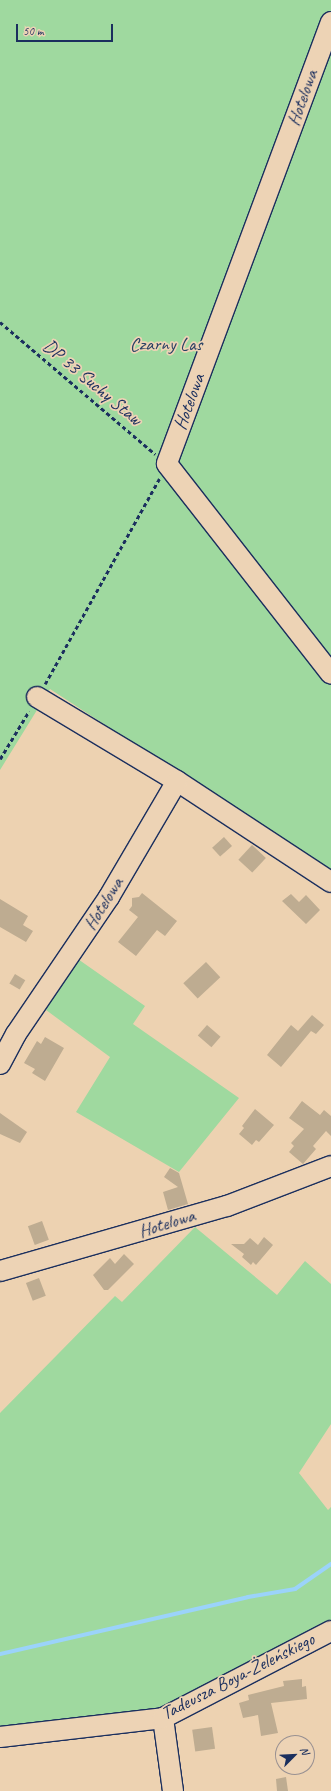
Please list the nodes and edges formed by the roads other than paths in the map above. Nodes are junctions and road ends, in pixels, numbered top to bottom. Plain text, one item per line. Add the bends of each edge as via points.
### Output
1 (331, 22) edge
2 (331, 674) edge
3 (38, 697) road end
4 (176, 781) junction
5 (331, 882) edge
6 (0, 1064) edge
7 (331, 1166) edge
8 (0, 1271) edge
9 (331, 1630) edge
10 (163, 1718) junction
11 (0, 1737) edge
12 (173, 1791) edge

1 - 2 street, Hotelowa via 167,464
3 - 4 street
4 - 5 street
4 - 6 street, Hotelowa via 109,897 16,1034
7 - 8 street, Hotelowa via 227,1206
9 - 10 street, Tadeusza Boya-Żeleńskiego
10 - 11 street, Tadeusza Boya-Żeleńskiego
10 - 12 street

